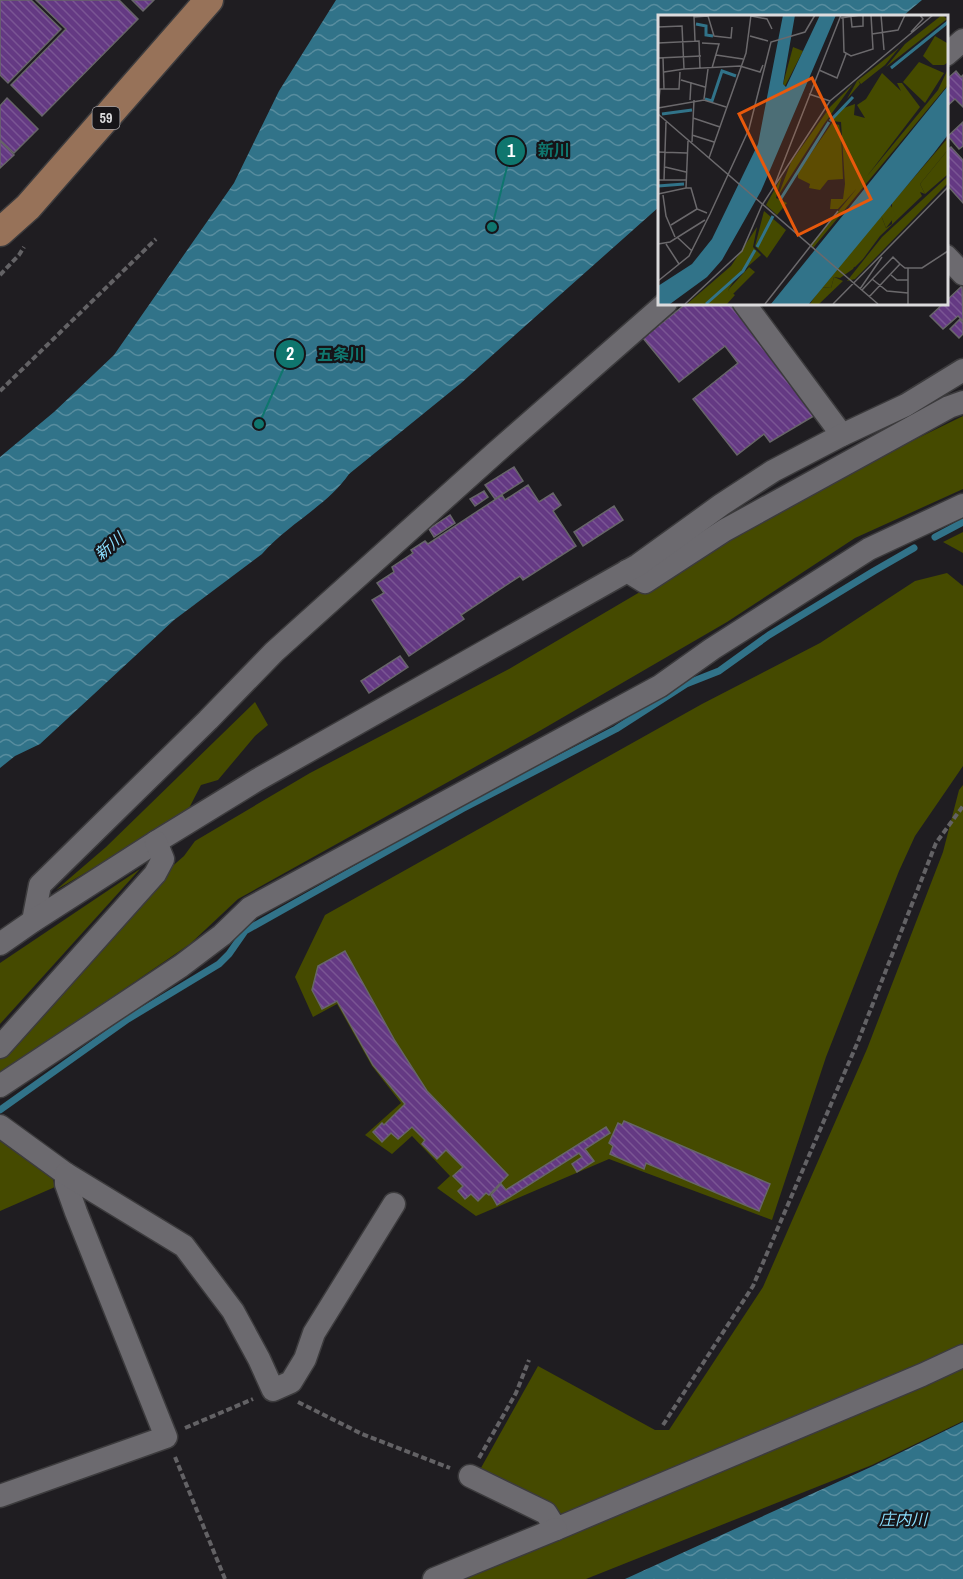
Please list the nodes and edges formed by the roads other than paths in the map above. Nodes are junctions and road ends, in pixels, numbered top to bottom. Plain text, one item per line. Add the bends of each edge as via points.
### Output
1 (209, 0) edge
2 (963, 40) edge
3 (948, 54) edge
4 (0, 232) edge
5 (948, 258) edge
6 (963, 274) edge
7 (665, 304) edge
8 (745, 304) edge
9 (963, 370) edge
10 (963, 402) edge
11 (842, 435) junction
12 (963, 505) edge
13 (627, 571) junction
14 (156, 842) junction
15 (33, 921) junction
16 (0, 944) edge
17 (0, 1047) edge
18 (0, 1086) edge
19 (0, 1126) edge
20 (66, 1174) junction
21 (394, 1204) dead end
22 (963, 1356) edge
23 (470, 1476) road end
24 (0, 1496) edge
25 (556, 1529) junction
26 (434, 1579) edge

1 - 4 main road, 59 via 28,207
2 - 3 street
5 - 6 street
7 - 15 street via 274,652 40,885
8 - 11 street
9 - 11 street via 906,405
10 - 13 street via 725,530 645,582
11 - 13 street via 773,471
12 - 18 street via 869,549 660,686 250,908 181,966
13 - 14 street via 257,780
14 - 15 street
14 - 17 street via 163,859 155,874
15 - 16 street
19 - 20 street
20 - 21 street via 184,1246 233,1311 273,1390 291,1382 314,1333
20 - 24 street via 75,1212 166,1437
22 - 25 street
23 - 25 street via 546,1513
25 - 26 street

